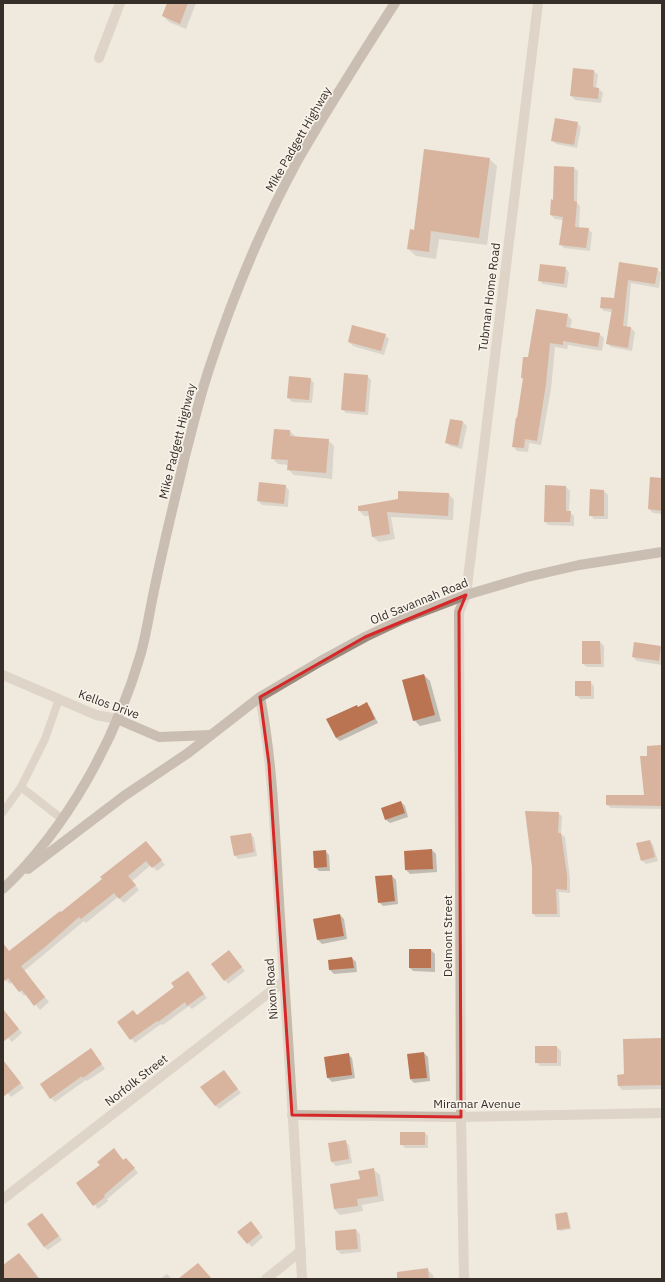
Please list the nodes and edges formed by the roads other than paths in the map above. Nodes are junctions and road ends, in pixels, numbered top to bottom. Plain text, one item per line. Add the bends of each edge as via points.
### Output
1 (120, 3) edge
2 (395, 3) edge
3 (538, 3) edge
4 (99, 58) dead end
5 (662, 552) edge
6 (466, 595) junction
7 (3, 675) edge
8 (260, 697) junction
9 (59, 700) junction
10 (117, 720) junction
11 (211, 735) junction
12 (21, 787) junction
13 (3, 812) edge
14 (62, 819) junction
15 (5, 887) edge
16 (284, 981) junction
17 (662, 1113) edge
18 (292, 1115) junction
19 (461, 1117) junction
20 (4, 1198) edge
21 (301, 1251) junction
22 (266, 1279) edge
23 (302, 1279) edge
24 (464, 1279) edge

1 - 4 street
2 - 10 main road, Mike Padgett Highway via 293,169 263,229 235,296 209,368 177,490 141,652
3 - 6 street, Tubman Home Road
5 - 6 main road, Old Savannah Road via 578,565
6 - 8 main road, Old Savannah Road via 403,619 365,637
6 - 19 street, Delmont Street via 459,612
7 - 9 street, Kellos Drive
8 - 11 main road, Old Savannah Road
8 - 16 street, Nixon Road via 269,764
9 - 10 street, Kellos Drive via 96,715
9 - 12 lane via 45,740
10 - 11 main road, Kellos Drive via 159,737
10 - 14 main road, Mike Padgett Highway via 101,756
11 - 15 main road, Old Savannah Road via 124,796
12 - 13 lane
12 - 14 lane
14 - 15 main road, Mike Padgett Highway
16 - 18 street, Nixon Road
16 - 20 street, Norfolk Street
17 - 19 street, Miramar Avenue
18 - 19 street, Miramar Avenue
18 - 21 street, Nixon Road
19 - 24 street, Delmont Street
21 - 22 street
21 - 23 street, Nixon Road

